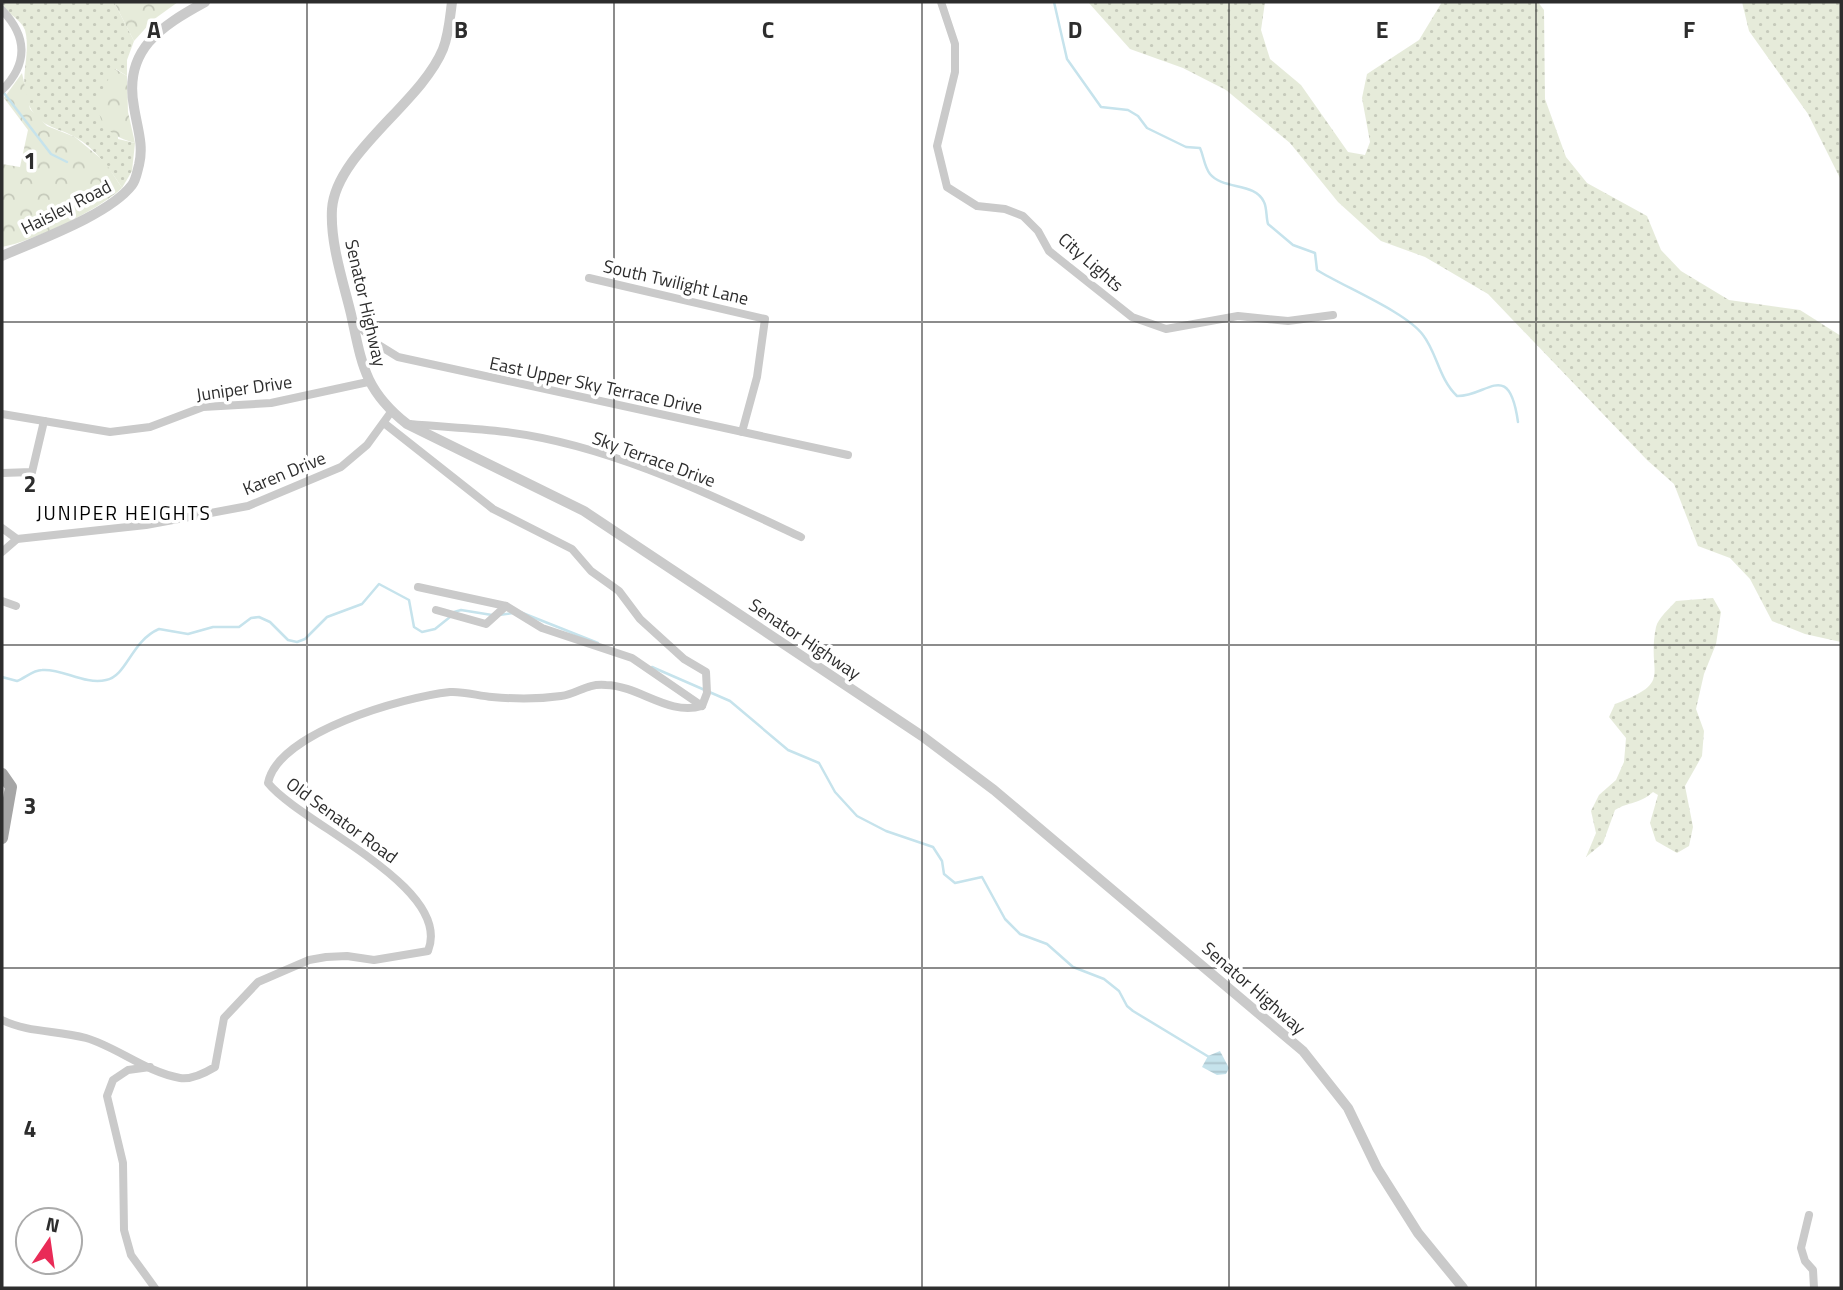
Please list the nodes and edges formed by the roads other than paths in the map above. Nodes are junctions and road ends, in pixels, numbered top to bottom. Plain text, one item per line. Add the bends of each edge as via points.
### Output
1 (205, 2) edge
2 (452, 2) edge
3 (941, 2) edge
4 (2, 10) edge
5 (3, 88) edge
6 (2, 256) edge
7 (589, 278) dead end
8 (1333, 315) dead end
9 (352, 319) junction
10 (368, 382) junction
11 (391, 412) junction
12 (2, 414) edge
13 (44, 421) junction
14 (384, 423) junction
15 (407, 424) junction
16 (742, 432) junction
17 (848, 455) dead end
18 (2, 473) edge
19 (2, 528) edge
20 (800, 537) dead end
21 (17, 539) junction
22 (2, 552) edge
23 (418, 586) dead end
24 (2, 601) edge
25 (16, 606) dead end
26 (506, 606) junction
27 (436, 610) dead end
28 (702, 706) junction
29 (2, 774) edge
30 (3, 839) edge
31 (2, 1020) edge
32 (152, 1067) junction
33 (1810, 1215) dead end
34 (155, 1288) edge
35 (1463, 1288) edge
36 (1814, 1288) edge

1 - 6 street, Haisley Road via 169,22 151,38 139,58 131,84 141,138 135,182 118,201
2 - 9 street, Senator Highway via 442,50 344,173 336,190 332,226
3 - 8 street, City Lights via 955,44 955,72 937,146 947,187 976,206 1023,216 1049,251 1147,324 1166,329 1238,316 1267,321
4 - 5 street via 23,42 21,57
7 - 16 street, South Twilight Lane via 765,319 757,377
9 - 10 street, Senator Highway
9 - 16 street, East Upper Sky Terrace Drive via 398,357
10 - 11 street, Senator Highway
10 - 13 street, Juniper Drive via 271,403 203,407 150,427 110,432
11 - 14 street, Karen Drive
11 - 15 street, Senator Highway
12 - 13 street, Juniper Drive
13 - 18 street via 32,472
14 - 21 street, Karen Drive via 341,467 248,506 146,525
14 - 28 street via 494,509 572,549 591,571 619,591 640,619 684,659 706,672
15 - 20 street, Sky Terrace Drive via 508,432 602,454 702,491
15 - 35 street, Senator Highway via 584,512 922,736 994,790 1303,1051 1348,1108 1377,1168 1418,1233
16 - 17 street, East Upper Sky Terrace Drive
19 - 21 street
21 - 22 street
23 - 26 street
24 - 25 street
26 - 27 street via 486,624
26 - 28 street via 542,628 632,658
28 - 32 street, Old Senator Road via 673,708 632,689 607,685 587,685 564,696 496,698 452,692 387,707 317,732 276,764 268,783 411,891 425,915 432,940 428,951 374,960 347,956 309,960 258,982 224,1018 215,1067 181,1078
29 - 30 main road via 11,787
31 - 32 street, Old Senator Road via 22,1029 86,1038
32 - 34 street via 128,1070 113,1080 107,1096 123,1163 124,1230 131,1255
33 - 36 street via 1801,1248 1813,1270

